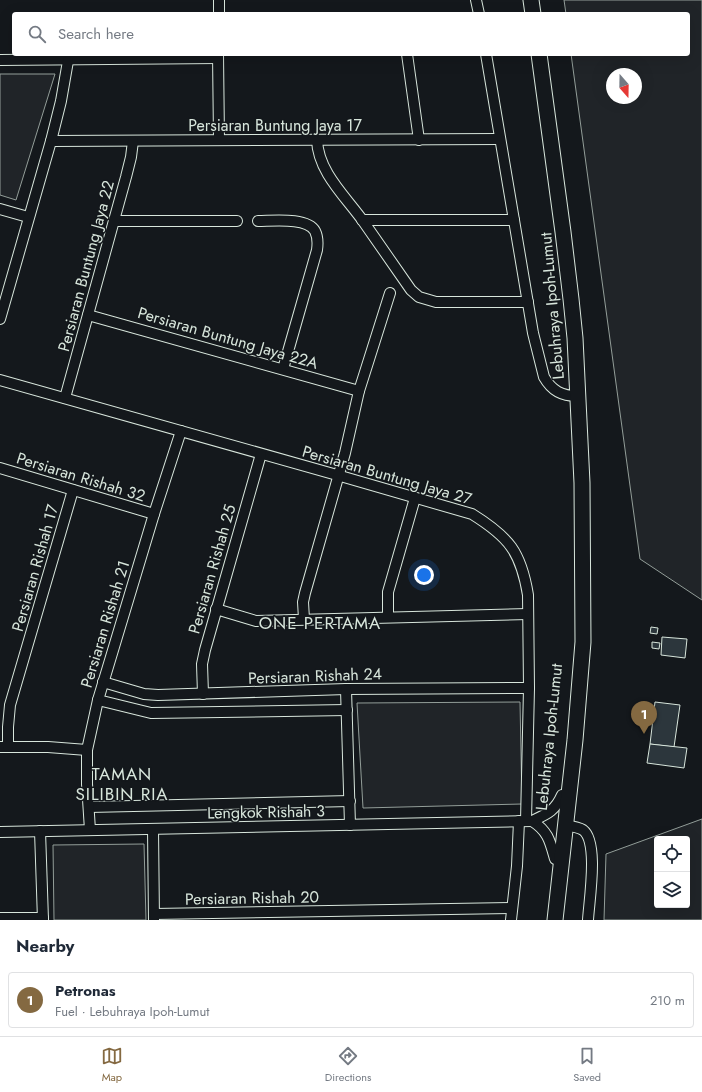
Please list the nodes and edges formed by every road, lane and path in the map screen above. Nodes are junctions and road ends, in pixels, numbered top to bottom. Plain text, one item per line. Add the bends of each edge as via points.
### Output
1 (219, 0) edge
2 (476, 0) edge
3 (531, 0) edge
4 (219, 12) edge
5 (479, 12) edge
6 (533, 12) edge
7 (218, 56) edge
8 (407, 56) edge
9 (486, 56) edge
10 (539, 56) edge
11 (0, 60) edge
12 (68, 60) junction
13 (500, 139) junction
14 (219, 140) junction
15 (317, 140) junction
16 (419, 140) junction
17 (51, 141) junction
18 (133, 141) junction
19 (0, 209) edge
20 (28, 217) junction
21 (362, 220) junction
22 (514, 220) junction
23 (114, 221) junction
24 (237, 221) dead end
25 (258, 221) dead end
26 (4, 291) edge
27 (390, 293) dead end
28 (528, 302) junction
29 (88, 314) junction
30 (0, 319) edge
31 (283, 369) junction
32 (0, 380) edge
33 (360, 391) junction
34 (577, 396) junction
35 (65, 398) junction
36 (181, 431) junction
37 (260, 454) junction
38 (0, 468) edge
39 (337, 475) junction
40 (73, 490) junction
41 (415, 498) junction
42 (154, 514) junction
43 (582, 556) junction
44 (216, 609) junction
45 (528, 614) junction
46 (388, 617) junction
47 (304, 619) junction
48 (103, 682) junction
49 (529, 688) junction
50 (346, 689) junction
51 (203, 694) junction
52 (98, 700) junction
53 (347, 710) junction
54 (4, 747) edge
55 (87, 750) junction
56 (562, 795) junction
57 (350, 801) junction
58 (89, 806) junction
59 (526, 821) junction
60 (350, 825) junction
61 (565, 825) junction
62 (153, 829) junction
63 (90, 830) junction
64 (40, 831) junction
65 (0, 832) edge
66 (554, 859) junction
67 (512, 908) junction
68 (154, 917) edge
69 (0, 918) edge
70 (43, 919) edge
71 (511, 920) edge
72 (548, 920) edge
73 (555, 920) edge
74 (588, 920) edge

1 - 4 street
2 - 5 street
3 - 6 highway
7 - 12 street
7 - 14 street
8 - 16 street
9 - 13 street
10 - 34 highway, Lebuhraya Ipoh-Lumut via 575,338
11 - 12 street
12 - 17 street
13 - 16 street, Persiaran Buntung Jaya 17
13 - 22 street
14 - 15 street, Persiaran Buntung Jaya 17
14 - 18 street, Persiaran Buntung Jaya 17
15 - 16 street, Persiaran Buntung Jaya 17
15 - 21 street via 320,156 333,182
17 - 18 street, Persiaran Buntung Jaya 17
17 - 20 street
18 - 23 street, Persiaran Buntung Jaya 22
19 - 20 street
20 - 26 street
21 - 22 street
21 - 28 street via 411,290 419,297 436,302
22 - 28 street
23 - 24 street
23 - 29 street, Persiaran Buntung Jaya 22
25 - 31 street via 307,224 315,230 318,239
26 - 30 street
27 - 33 street
28 - 34 street via 533,334 547,383 558,393
29 - 31 street, Persiaran Buntung Jaya 22A
29 - 35 street, Persiaran Buntung Jaya 22
31 - 33 street, Persiaran Buntung Jaya 22A
32 - 35 street, Persiaran Buntung Jaya 27
33 - 39 street
34 - 43 highway, Lebuhraya Ipoh-Lumut via 582,483
35 - 36 street, Persiaran Buntung Jaya 27
36 - 37 street, Persiaran Buntung Jaya 27
36 - 42 street, Persiaran Rishah 21
37 - 39 street, Persiaran Buntung Jaya 27
37 - 44 street, Persiaran Rishah 25
38 - 40 street, Persiaran Rishah 32
39 - 41 street, Persiaran Buntung Jaya 27
39 - 47 street via 305,593
40 - 42 street, Persiaran Rishah 32
40 - 54 street, Persiaran Rishah 17 via 10,705
41 - 45 street, Persiaran Buntung Jaya 27 via 472,514 490,525 505,539 515,551 521,565 528,595
41 - 46 street via 388,592
42 - 48 street, Persiaran Rishah 21
43 - 56 highway, Lebuhraya Ipoh-Lumut
43 - 61 highway, Lebuhraya Ipoh-Lumut via 583,642
44 - 47 street via 256,620
44 - 51 street, Persiaran Rishah 25 via 202,664
45 - 46 street
45 - 49 street, Persiaran Buntung Jaya 27
46 - 47 street
48 - 51 street, Persiaran Rishah 24 via 144,694
48 - 52 street, Persiaran Rishah 21
49 - 50 street, Persiaran Rishah 24
49 - 59 street, Persiaran Buntung Jaya 27
50 - 51 street, Persiaran Rishah 24
50 - 53 street
52 - 53 street via 151,713
52 - 55 street, Persiaran Rishah 21
53 - 57 street
54 - 55 street
55 - 58 street, Persiaran Rishah 21
56 - 59 street, Lengkok Rishah 3 via 549,812
56 - 66 highway, Lebuhraya Ipoh-Lumut
57 - 58 street, Lengkok Rishah 3
57 - 60 street
58 - 63 street, Persiaran Rishah 21
59 - 60 street, Lengkok Rishah 3
59 - 66 street via 543,829 547,834
59 - 67 street, Persiaran Buntung Jaya 27 via 518,858
60 - 62 street, Lengkok Rishah 3
61 - 73 highway, Lebuhraya Ipoh-Lumut
61 - 74 street via 584,831 591,844
62 - 63 street, Lengkok Rishah 3
62 - 68 street
63 - 64 street, Lengkok Rishah 3
64 - 65 street, Lengkok Rishah 3
64 - 70 street
66 - 72 highway, Lebuhraya Ipoh-Lumut
67 - 68 street, Persiaran Rishah 20
67 - 71 street, Persiaran Buntung Jaya 27
69 - 70 street

